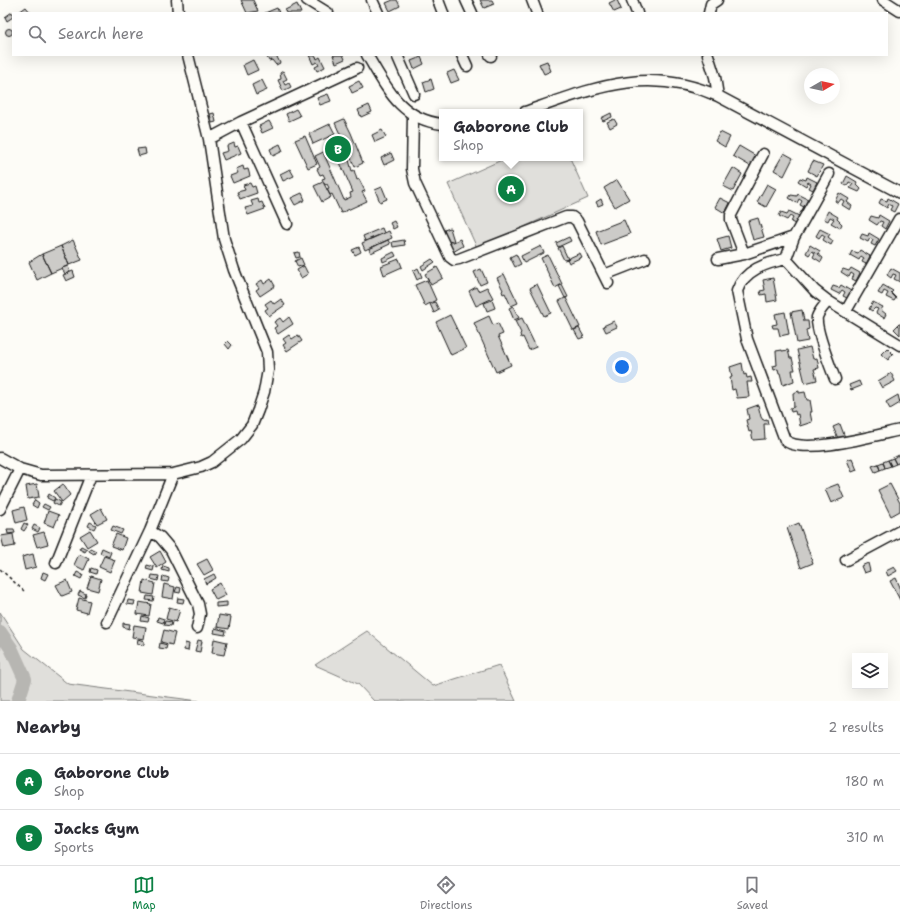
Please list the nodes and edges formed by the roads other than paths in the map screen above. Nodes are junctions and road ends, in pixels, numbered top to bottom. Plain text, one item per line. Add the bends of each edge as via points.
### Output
1 (177, 0) edge
2 (307, 0) edge
3 (372, 0) edge
4 (438, 0) edge
5 (466, 0) edge
6 (532, 0) edge
7 (632, 0) edge
8 (717, 0) edge
9 (882, 0) edge
10 (178, 12) edge
11 (326, 12) edge
12 (378, 12) edge
13 (444, 12) edge
14 (472, 12) edge
15 (537, 12) edge
16 (637, 12) edge
17 (709, 12) edge
18 (900, 12) edge
19 (188, 56) edge
20 (368, 56) edge
21 (397, 56) edge
22 (462, 56) edge
23 (708, 56) edge
24 (466, 66) dead end
25 (357, 68) dead end
26 (414, 94) dead end
27 (718, 96) junction
28 (533, 109) edge
29 (413, 116) junction
30 (241, 122) junction
31 (439, 124) edge
32 (209, 139) junction
33 (763, 154) dead end
34 (829, 174) dead end
35 (900, 193) edge
36 (899, 219) dead end
37 (287, 224) dead end
38 (794, 237) junction
39 (744, 254) junction
40 (645, 259) dead end
41 (718, 259) dead end
42 (786, 259) junction
43 (828, 302) junction
44 (846, 311) junction
45 (900, 345) edge
46 (835, 379) dead end
47 (900, 430) edge
48 (0, 458) edge
49 (20, 469) junction
50 (173, 474) junction
51 (91, 475) junction
52 (0, 509) edge
53 (150, 531) junction
54 (900, 531) edge
55 (846, 560) dead end
56 (56, 563) dead end
57 (107, 622) dead end
58 (197, 628) dead end

1 - 10 street
2 - 11 street
3 - 12 street
4 - 13 street
5 - 14 street
6 - 15 street
7 - 16 street
8 - 17 street via 711,4
9 - 18 street
19 - 32 street
20 - 29 street via 389,92
21 - 26 street
22 - 24 street
23 - 27 street
25 - 30 street
27 - 28 street via 697,87 670,82 617,82
27 - 35 street
29 - 31 street
29 - 40 street via 412,168 415,183 450,257 454,260 566,217 577,220 606,279
30 - 32 street
30 - 37 street
32 - 50 street via 224,239 267,352 268,370 258,410 252,425 241,439 212,462
33 - 39 street via 731,215
34 - 38 street
36 - 44 street
38 - 39 street
38 - 42 street
39 - 41 street
42 - 43 street
42 - 47 street via 748,274 737,290 747,339 786,440 794,446 834,444
43 - 44 street
43 - 46 street via 817,317
44 - 45 street
48 - 49 street
49 - 51 street via 41,475
49 - 52 street
50 - 51 street
50 - 53 street
51 - 56 street
53 - 57 street
53 - 58 street via 160,537 171,550 198,604 200,614
54 - 55 street

